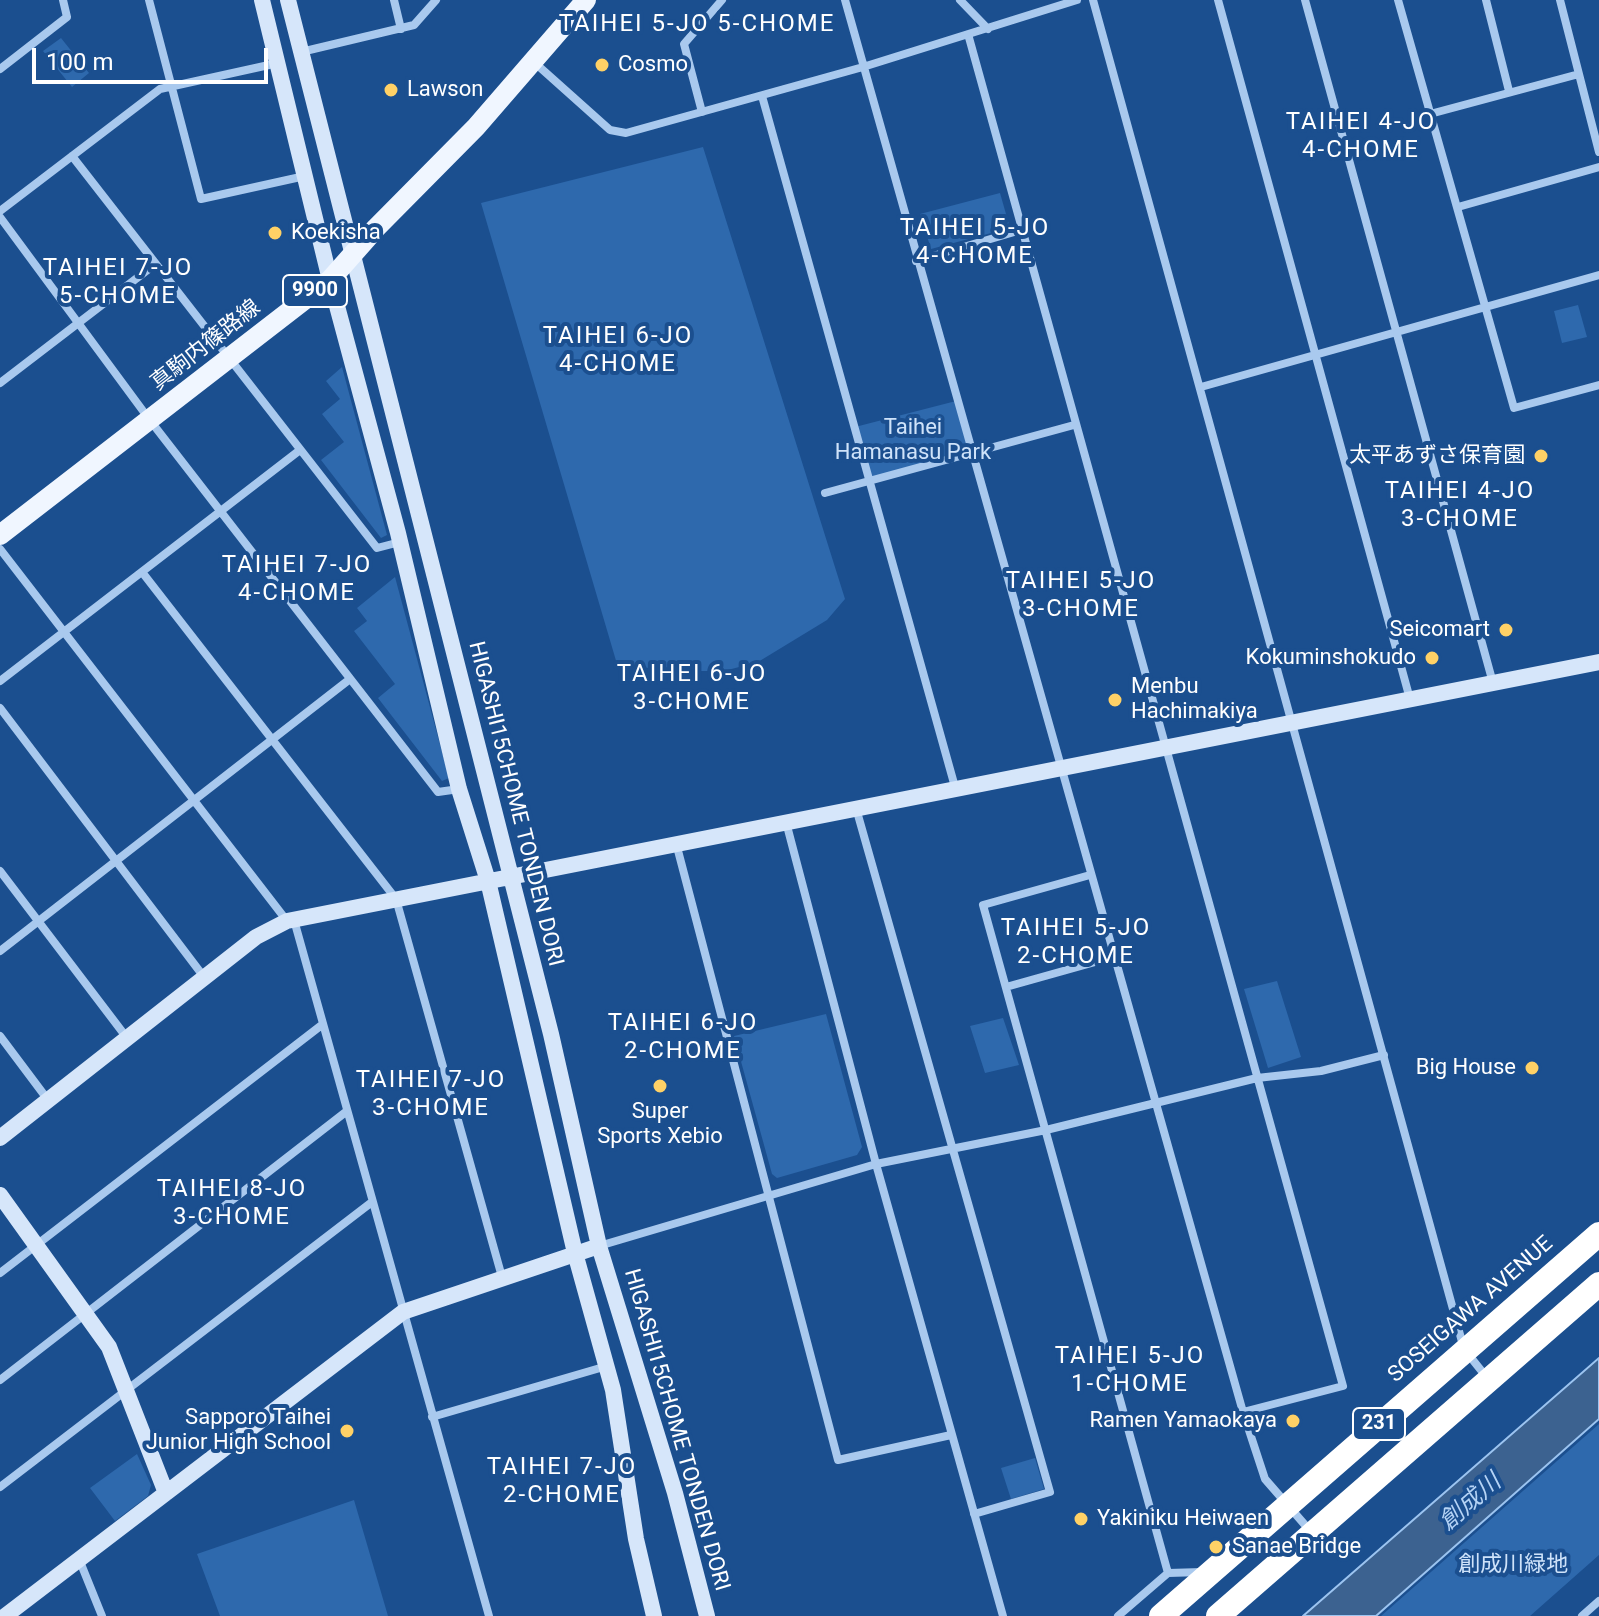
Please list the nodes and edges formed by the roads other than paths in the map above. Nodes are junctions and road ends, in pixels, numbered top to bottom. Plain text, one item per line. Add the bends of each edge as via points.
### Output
1 (63, 0) edge
2 (149, 0) edge
3 (262, 0) edge
4 (288, 0) edge
5 (394, 0) edge
6 (436, 0) edge
7 (586, 0) edge
8 (722, 0) edge
9 (845, 0) edge
10 (960, 0) edge
11 (1077, 0) edge
12 (1093, 0) edge
13 (1218, 0) edge
14 (1305, 0) edge
15 (1398, 0) edge
16 (1486, 0) edge
17 (1560, 0) edge
18 (401, 29) junction
19 (988, 29) junction
20 (968, 34) junction
21 (301, 52) junction
22 (533, 61) junction
23 (278, 63) junction
24 (863, 67) junction
25 (0, 69) edge
26 (1579, 74) junction
27 (171, 85) junction
28 (1509, 91) junction
29 (762, 96) junction
30 (702, 112) junction
31 (1430, 114) junction
32 (1599, 152) edge
33 (72, 156) junction
34 (1599, 167) edge
35 (306, 176) junction
36 (1458, 207) junction
37 (0, 214) edge
38 (1021, 230) junction
39 (351, 257) junction
40 (916, 261) junction
41 (154, 265) junction
42 (1599, 275) edge
43 (330, 280) junction
44 (1487, 307) junction
45 (79, 323) junction
46 (1398, 331) junction
47 (1314, 355) junction
48 (228, 359) junction
49 (0, 383) edge
50 (1599, 385) edge
51 (1201, 387) junction
52 (149, 419) junction
53 (1074, 425) junction
54 (300, 450) junction
55 (971, 454) junction
56 (870, 480) junction
57 (825, 493) dead end
58 (221, 511) junction
59 (0, 535) edge
60 (400, 542) junction
61 (0, 549) edge
62 (142, 572) junction
63 (63, 632) junction
64 (1599, 662) edge
65 (350, 679) junction
66 (0, 681) edge
67 (1493, 683) junction
68 (1410, 699) junction
69 (0, 708) edge
70 (1293, 722) junction
71 (270, 741) junction
72 (1165, 746) junction
73 (1059, 766) junction
74 (955, 787) junction
75 (459, 789) junction
76 (193, 800) junction
77 (856, 807) junction
78 (785, 821) junction
79 (676, 843) junction
80 (117, 860) junction
81 (0, 871) edge
82 (1090, 875) junction
83 (510, 876) junction
84 (488, 881) junction
85 (396, 899) junction
86 (290, 920) junction
87 (38, 921) junction
88 (0, 951) edge
89 (1113, 957) junction
90 (205, 978) junction
91 (1006, 987) junction
92 (323, 1024) junction
93 (0, 1036) edge
94 (127, 1039) junction
95 (1384, 1055) junction
96 (1257, 1078) junction
97 (49, 1100) junction
98 (1154, 1103) junction
99 (347, 1111) junction
100 (1046, 1130) junction
101 (0, 1138) edge
102 (953, 1148) junction
103 (876, 1164) junction
104 (0, 1195) edge
105 (768, 1196) junction
106 (372, 1202) junction
107 (1599, 1234) edge
108 (37, 1245) junction
109 (599, 1246) junction
110 (575, 1253) junction
111 (0, 1273) edge
112 (502, 1277) junction
113 (1599, 1284) edge
114 (87, 1312) junction
115 (403, 1312) junction
116 (1464, 1349) junction
117 (607, 1366) junction
118 (0, 1380) edge
119 (1489, 1380) junction
120 (125, 1390) junction
121 (1243, 1412) junction
122 (432, 1417) junction
123 (951, 1435) junction
124 (0, 1487) edge
125 (166, 1493) junction
126 (1287, 1505) junction
127 (974, 1514) junction
128 (1313, 1533) junction
129 (79, 1559) junction
130 (1211, 1572) junction
131 (1168, 1573) junction
132 (1599, 1601) edge
133 (9, 1615) edge
134 (102, 1616) edge
135 (489, 1616) edge
136 (654, 1616) edge
137 (707, 1616) edge
138 (1003, 1616) edge
139 (1118, 1616) edge
140 (1161, 1616) edge
141 (1218, 1616) edge
142 (1582, 1616) edge

1 - 25 street via 67,17
2 - 27 street
3 - 23 street, HIGASHI15CHOME TONDEN DORI
4 - 21 street, HIGASHI15CHOME TONDEN DORI
5 - 18 street
6 - 18 street via 414,25
7 - 22 main road, 真駒内篠路線 / 9900
8 - 30 street via 684,44
9 - 24 street
10 - 19 street
11 - 19 street
12 - 51 street
13 - 47 street
14 - 46 street
15 - 31 street
16 - 28 street
17 - 26 street
18 - 21 street
19 - 20 street
20 - 24 street
20 - 38 street
21 - 39 street, HIGASHI15CHOME TONDEN DORI
22 - 30 street via 610,130 626,133
22 - 39 main road, 真駒内篠路線 / 9900
23 - 27 street
23 - 35 street, HIGASHI15CHOME TONDEN DORI
24 - 29 street
24 - 40 street
26 - 28 street
26 - 32 street
27 - 33 street
27 - 35 street via 201,199
28 - 31 street
29 - 30 street
29 - 56 street
31 - 36 street
33 - 37 street
33 - 41 street
34 - 36 street
35 - 43 street, HIGASHI15CHOME TONDEN DORI
36 - 44 street
37 - 45 street
38 - 40 street
38 - 53 street
39 - 43 main road, 真駒内篠路線 / 9900
39 - 83 street, HIGASHI15CHOME TONDEN DORI
40 - 55 street
41 - 45 street
41 - 48 street
42 - 44 street
43 - 48 main road, 真駒内篠路線 / 9900
43 - 60 street, HIGASHI15CHOME TONDEN DORI
44 - 46 street
44 - 50 street via 1514,408
45 - 49 street
45 - 52 street
46 - 47 street
46 - 67 street
47 - 51 street
47 - 68 street
48 - 52 main road, 真駒内篠路線 / 9900
48 - 54 street
51 - 70 street
52 - 58 street
52 - 59 main road, 真駒内篠路線 / 9900
53 - 55 street
53 - 72 street
54 - 58 street
54 - 60 street via 377,548
55 - 56 street
55 - 73 street
56 - 57 street
56 - 74 street
58 - 62 street
58 - 65 street
60 - 75 street, HIGASHI15CHOME TONDEN DORI
61 - 63 street
62 - 63 street
62 - 71 street
63 - 66 street
63 - 76 street
64 - 67 street
65 - 71 street
65 - 75 street via 438,792
67 - 68 street
68 - 70 street
69 - 80 street
70 - 72 street
70 - 95 street
71 - 76 street
71 - 85 street
72 - 73 street
72 - 96 street
73 - 74 street
73 - 82 street
74 - 77 street
75 - 84 street, HIGASHI15CHOME TONDEN DORI
76 - 80 street
76 - 86 street
77 - 78 street
77 - 102 street
78 - 79 street
78 - 103 street
79 - 83 street
79 - 105 street
80 - 87 street
80 - 90 street
81 - 87 street
82 - 89 street
82 - 91 street via 983,905
83 - 84 street
83 - 109 street, HIGASHI15CHOME TONDEN DORI
84 - 85 street
84 - 110 street, HIGASHI15CHOME TONDEN DORI
85 - 86 street
85 - 112 street
86 - 90 street via 256,937
86 - 92 street
87 - 88 street
87 - 94 street
89 - 91 street
89 - 98 street
90 - 94 street
91 - 100 street
92 - 99 street
92 - 108 street
93 - 97 street
94 - 97 street
95 - 96 street via 1321,1071
95 - 116 street
96 - 98 street
96 - 121 street via 1343,1386
97 - 101 street
98 - 100 street
98 - 121 street
99 - 106 street
99 - 114 street
100 - 102 street
100 - 131 street
102 - 103 street
102 - 127 street via 1050,1492
103 - 105 street
103 - 123 street
104 - 108 street
105 - 109 street
105 - 123 street via 838,1460
106 - 115 street
106 - 120 street
107 - 116 highway, SOSEIGAWA AVENUE / 231
108 - 111 street
108 - 114 street
109 - 110 street
109 - 137 street, HIGASHI15CHOME TONDEN DORI
110 - 112 street
110 - 117 street, HIGASHI15CHOME TONDEN DORI
112 - 115 street
113 - 119 highway, 231
114 - 118 street
114 - 120 street via 109,1347
115 - 122 street
115 - 125 street
116 - 119 street
116 - 126 highway, SOSEIGAWA AVENUE / 231
117 - 122 street
117 - 136 street, HIGASHI15CHOME TONDEN DORI
119 - 128 highway, 231
120 - 124 street
120 - 125 street
121 - 126 street via 1265,1479
122 - 135 street
123 - 127 street
125 - 129 street
126 - 128 street
126 - 130 highway, SOSEIGAWA AVENUE / 231
127 - 138 street
128 - 141 highway, 231
129 - 133 street
129 - 134 street
130 - 131 street
130 - 140 highway, SOSEIGAWA AVENUE / 231
131 - 139 street
132 - 142 street

